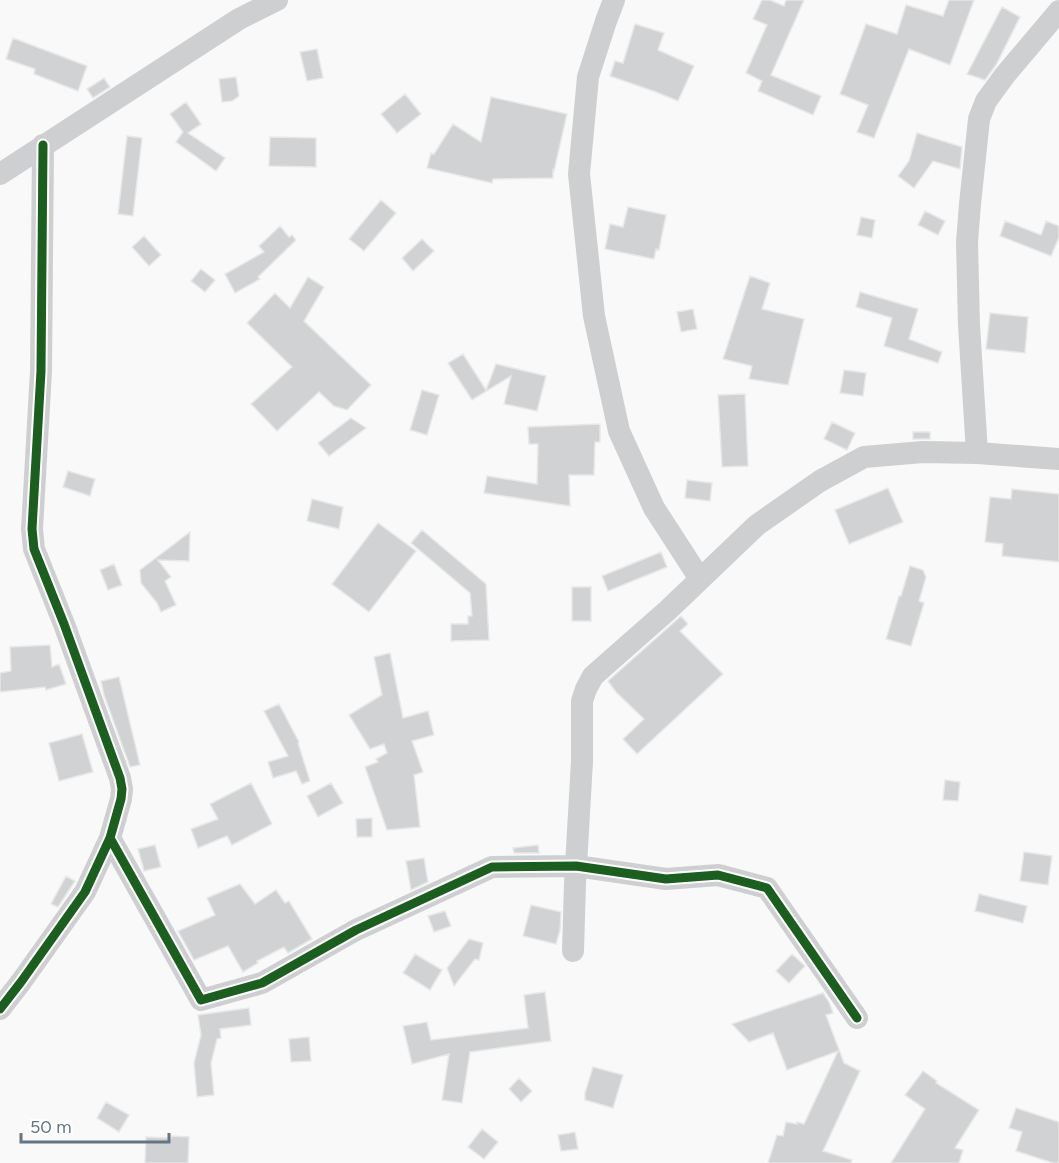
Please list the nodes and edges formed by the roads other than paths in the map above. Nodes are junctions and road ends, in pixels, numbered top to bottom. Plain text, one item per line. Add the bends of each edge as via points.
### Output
1 (277, 0) edge
2 (614, 0) edge
3 (1059, 10) edge
4 (43, 145) junction
5 (0, 174) edge
6 (977, 453) junction
7 (1059, 459) edge
8 (700, 579) junction
9 (110, 838) junction
10 (576, 866) junction
11 (573, 951) dead end
12 (0, 1009) edge
13 (857, 1018) dead end

1 - 4 street via 239,19
2 - 8 street via 588,77 579,174 594,316 619,431 654,508
3 - 6 street via 1005,75 986,101 979,119 967,242
4 - 5 street
4 - 9 street via 40,371 32,529 34,549 120,778 121,799
6 - 7 street
6 - 8 street via 864,457 820,481 756,525
8 - 10 street via 593,675 586,688 582,701
9 - 10 street via 201,1000 262,983 356,930 492,867
9 - 12 street via 85,892
10 - 11 street
10 - 13 street via 666,879 718,875 766,888

